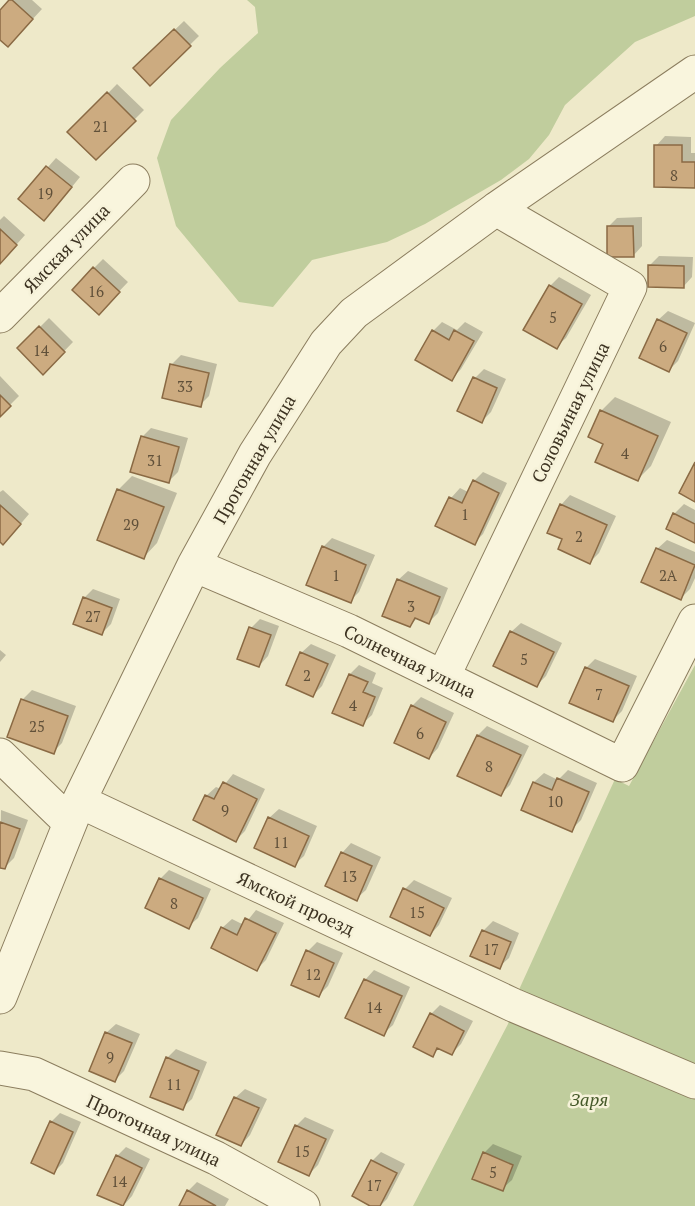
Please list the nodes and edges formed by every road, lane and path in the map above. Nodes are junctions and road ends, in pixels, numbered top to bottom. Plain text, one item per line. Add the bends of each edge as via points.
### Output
1 (695, 72) edge
2 (133, 181) dead end
3 (496, 209) junction
4 (0, 316) edge
5 (194, 565) junction
6 (695, 621) edge
7 (442, 677) junction
8 (0, 756) edge
9 (74, 812) junction
10 (0, 997) edge
11 (0, 1068) edge
12 (695, 1082) edge
13 (303, 1206) edge

1 - 3 street, Прогонная улица
2 - 4 street, Ямская улица
3 - 5 street, Прогонная улица via 354,313 326,343 255,454
3 - 7 street, Соловьиная улица via 630,287
5 - 7 street, Солнечная улица via 349,631
5 - 9 street, Прогонная улица
6 - 7 street, Солнечная улица via 622,765
8 - 9 street, Ямской проезд
9 - 10 street, Прогонная улица
9 - 12 street, Ямской проезд
11 - 13 street, Проточная улица via 34,1074 216,1158

